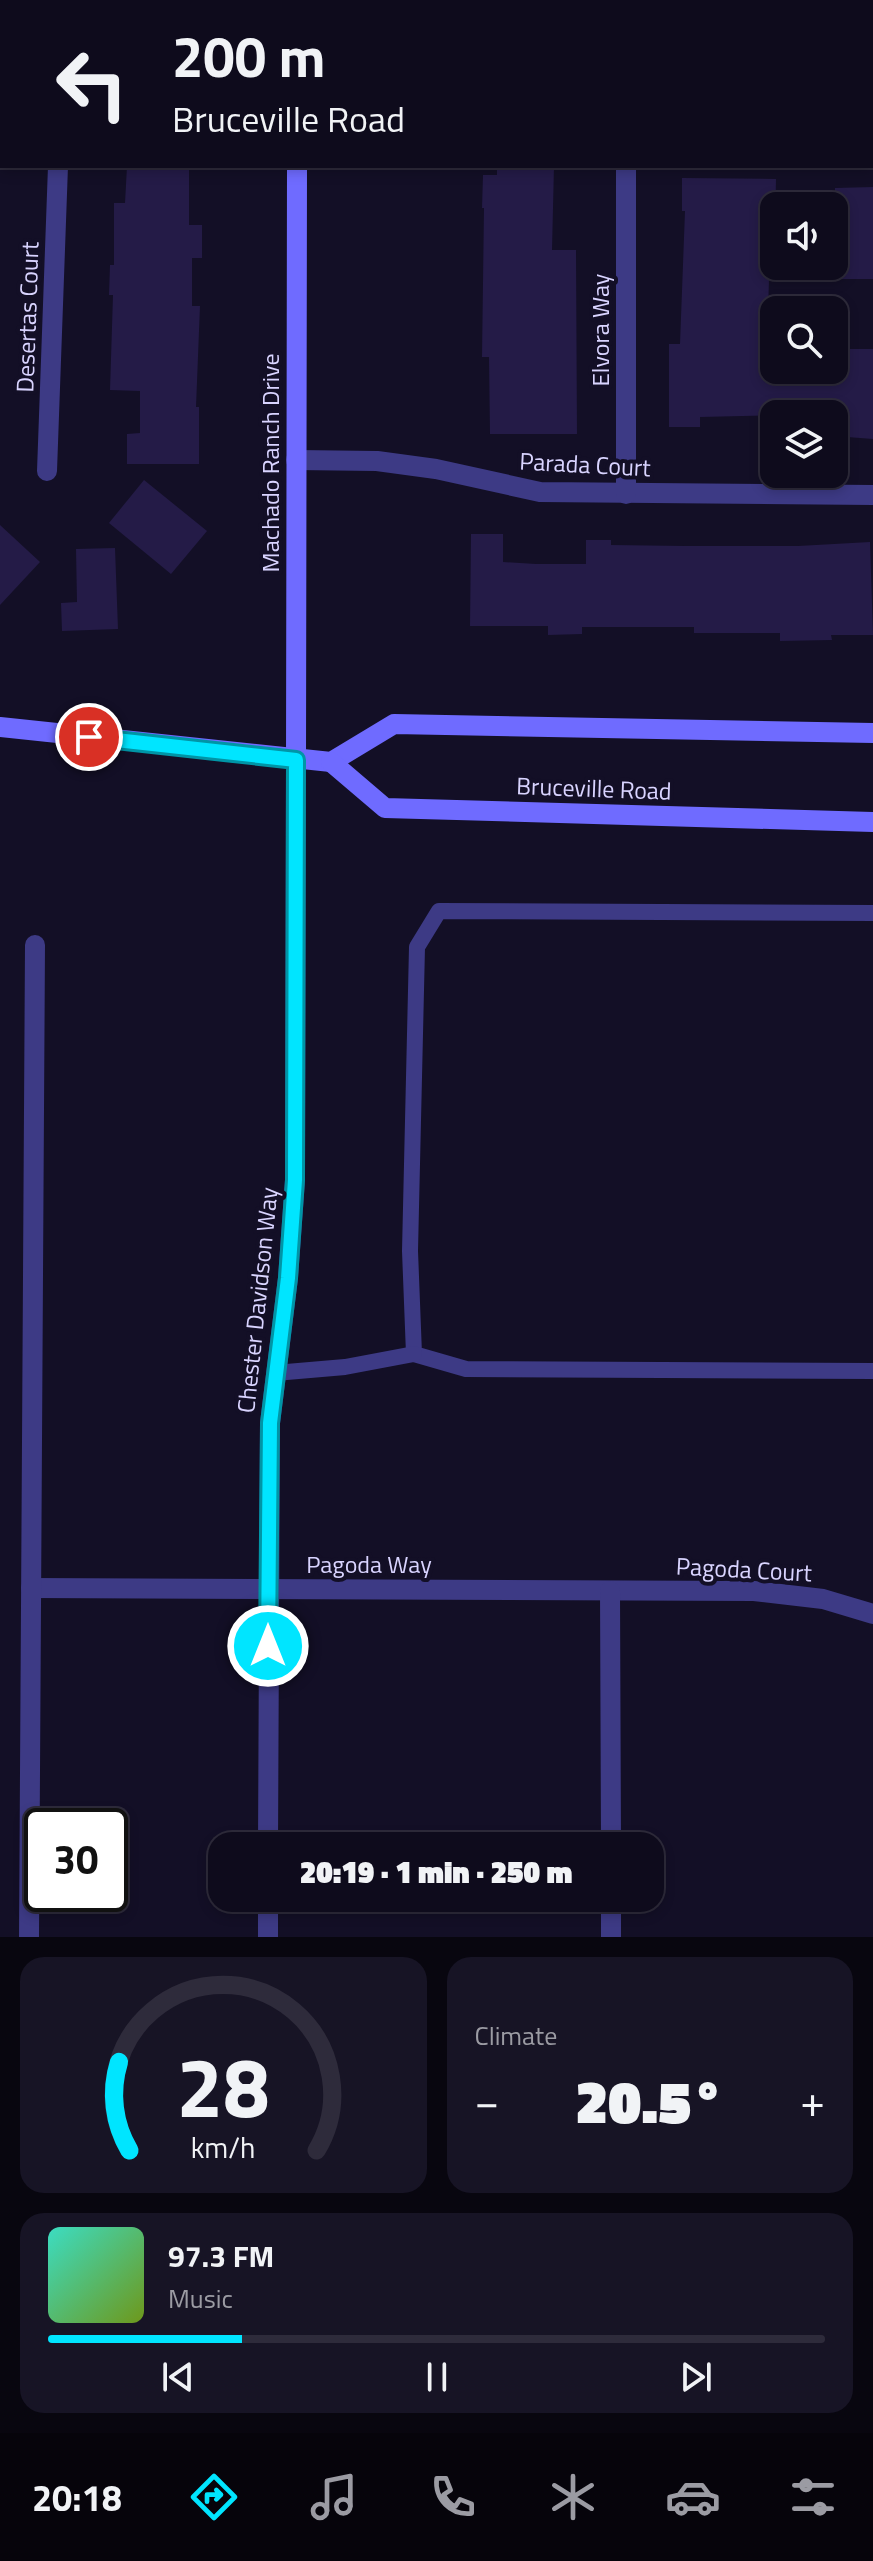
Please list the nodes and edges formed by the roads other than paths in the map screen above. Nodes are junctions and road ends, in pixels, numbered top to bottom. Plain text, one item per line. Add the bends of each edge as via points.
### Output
1 (58, 168) edge
2 (297, 168) edge
3 (626, 168) edge
4 (296, 460) junction
5 (47, 471) dead end
6 (626, 494) junction
7 (873, 495) edge
8 (0, 727) edge
9 (873, 733) edge
10 (296, 760) junction
11 (331, 762) junction
12 (873, 822) edge
13 (873, 913) edge
14 (35, 945) dead end
15 (414, 1354) junction
16 (873, 1371) edge
17 (275, 1373) junction
18 (31, 1588) junction
19 (269, 1589) junction
20 (610, 1591) junction
21 (873, 1614) edge
22 (268, 1832) edge
23 (611, 1832) edge
24 (268, 1912) edge
25 (611, 1912) edge
26 (29, 1937) edge
27 (268, 1937) edge
28 (611, 1937) edge

1 - 5 street, Desertas Court
2 - 4 main road, Machado Ranch Drive
3 - 6 street, Elvora Way
4 - 6 street, Parada Court via 377,461 540,492
4 - 10 main road, Machado Ranch Drive
6 - 7 street, Parada Court
8 - 10 main road
9 - 11 main road via 394,724
10 - 11 main road
10 - 17 street, Chester Davidson Way via 295,1180
11 - 12 main road, Bruceville Road via 385,808
13 - 15 lane via 439,911 417,947 410,1251
14 - 18 street
15 - 16 lane via 466,1369
15 - 17 lane
17 - 19 street, Chester Davidson Way
18 - 19 street, Pagoda Way
18 - 26 street
19 - 20 street, Pagoda Way
19 - 22 street, Chester Davidson Way
20 - 21 street, Pagoda Court via 788,1594
20 - 23 street
24 - 27 street
25 - 28 street

